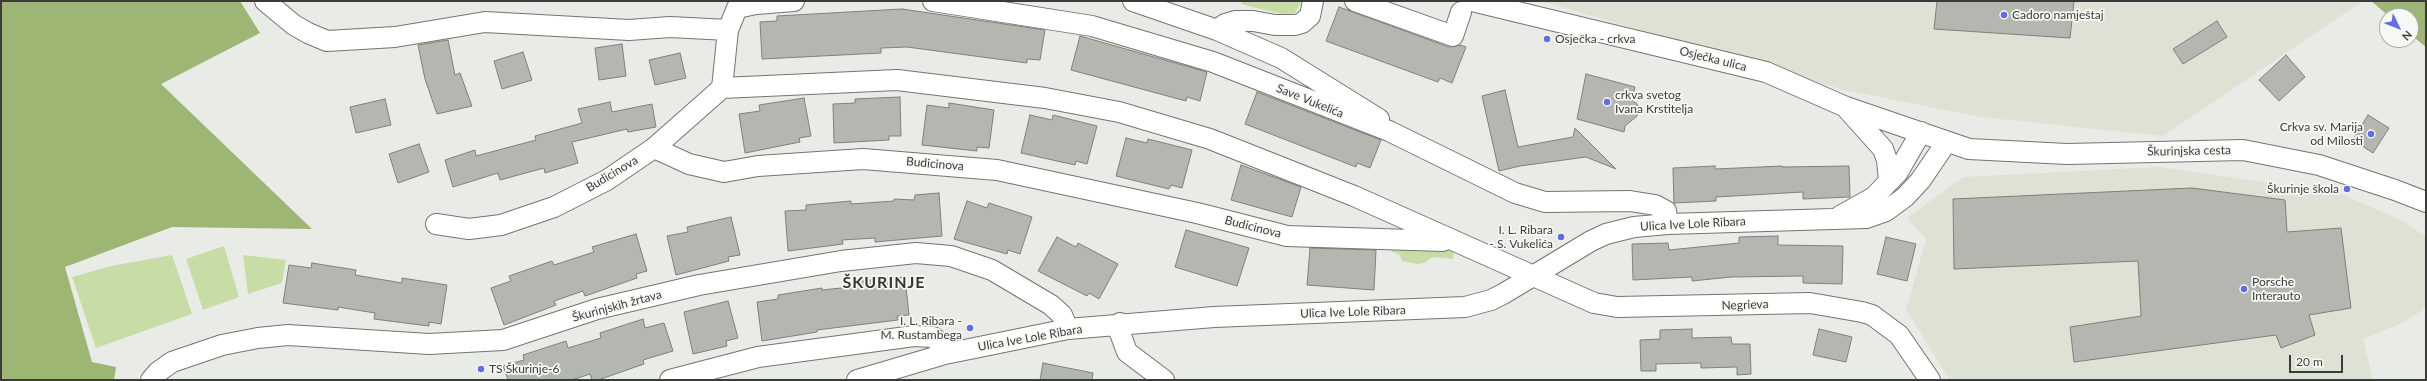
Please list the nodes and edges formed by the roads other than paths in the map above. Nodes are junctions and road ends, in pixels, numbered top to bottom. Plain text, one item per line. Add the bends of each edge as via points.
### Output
1 (265, 1) edge
2 (794, 1) edge
3 (933, 1) edge
4 (1133, 1) edge
5 (1314, 1) edge
6 (1355, 1) edge
7 (1392, 7) edge
8 (1466, 7) edge
9 (728, 30) junction
10 (1217, 30) junction
11 (722, 88) junction
12 (1846, 107) junction
13 (1389, 131) junction
14 (1921, 132) junction
15 (1946, 143) junction
16 (654, 148) junction
17 (1889, 181) junction
18 (2426, 202) edge
19 (1836, 218) junction
20 (436, 224) dead end
21 (1668, 224) junction
22 (1452, 242) junction
23 (1534, 276) junction
24 (1120, 324) junction
25 (1068, 329) junction
26 (945, 354) junction
27 (151, 380) edge
28 (670, 380) edge
29 (857, 380) edge
30 (1164, 380) edge
31 (1930, 380) edge

1 - 9 street via 298,28 327,41 395,37 484,22 629,30 670,27
2 - 9 street via 737,8
3 - 13 street, Save Vukelića via 1092,26 1213,62
4 - 10 street
5 - 10 street via 1310,16 1302,23 1275,25 1235,21
6 - 7 street
7 - 8 street via 1453,36
8 - 12 street, Osječka ulica via 1766,72
9 - 11 street
10 - 13 street via 1281,58 1383,121
11 - 16 street
11 - 22 street, Negrieva via 897,80 1045,98 1119,112 1210,139 1354,196
12 - 14 street, Osječka ulica
12 - 17 street via 1883,149
13 - 21 street, Save Vukelića via 1515,193 1545,202 1630,201 1655,205 1666,211
14 - 15 street, Osječka ulica
14 - 17 street, Ulica Ive Lole Ribara via 1898,172
15 - 18 street, Škurinjska cesta via 1969,149 2027,154 2243,150 2319,165
15 - 19 street, Ulica Ive Lole Ribara via 1905,198 1886,211 1866,218
16 - 20 street, Budicinova via 608,180 554,207 501,225 469,229
16 - 22 street, Budicinova via 689,164 724,172 758,166 863,159 997,170 1197,213 1287,236
17 - 19 street, Ulica Ive Lole Ribara via 1874,197
19 - 21 street, Ulica Ive Lole Ribara
21 - 23 street, Ulica Ive Lole Ribara via 1634,227 1606,234 1577,248
22 - 23 street, Negrieva
23 - 24 street, Ulica Ive Lole Ribara via 1491,300 1466,307
23 - 31 street, Negrieva via 1594,303 1617,307 1810,303 1862,312 1872,315 1899,335
24 - 25 street, Ulica Ive Lole Ribara
24 - 30 street via 1120,333 1127,352
25 - 26 street, Ulica Ive Lole Ribara
25 - 27 street, Škurinjskih žrtava via 1062,315 1051,305 992,270 951,256 916,253 841,261 699,285 597,309 503,340 429,344 288,335 258,338 222,344 172,362
26 - 28 street via 944,346 933,337 914,336 758,357
26 - 29 street, Ulica Ive Lole Ribara

